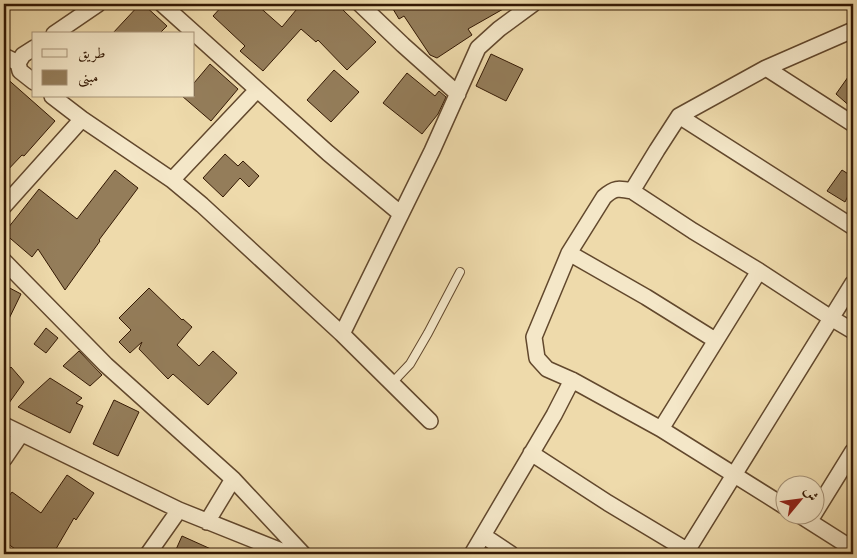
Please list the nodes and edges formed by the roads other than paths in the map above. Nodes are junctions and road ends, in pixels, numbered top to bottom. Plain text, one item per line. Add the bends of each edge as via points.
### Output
1 (98, 4) edge
2 (162, 4) edge
3 (360, 4) edge
4 (533, 4) edge
5 (853, 30) edge
6 (57, 32) edge
7 (193, 32) edge
8 (195, 34) edge
9 (32, 49) edge
10 (4, 56) edge
11 (18, 63) junction
12 (766, 68) junction
13 (32, 80) edge
14 (257, 90) junction
15 (458, 94) junction
16 (55, 98) edge
17 (679, 116) junction
18 (82, 119) junction
19 (853, 124) edge
20 (172, 180) junction
21 (632, 191) junction
22 (4, 206) edge
23 (401, 214) junction
24 (853, 227) edge
25 (569, 253) junction
26 (4, 261) edge
27 (759, 271) junction
28 (460, 272) dead end
29 (853, 283) edge
30 (832, 318) junction
31 (853, 331) edge
32 (342, 334) junction
33 (715, 340) junction
34 (572, 380) junction
35 (392, 383) junction
36 (430, 421) dead end
37 (4, 425) edge
38 (661, 429) junction
39 (21, 434) junction
40 (853, 451) edge
41 (531, 453) junction
42 (4, 459) edge
43 (734, 474) junction
44 (233, 479) junction
45 (824, 495) edge
46 (774, 500) edge
47 (180, 510) junction
48 (207, 522) junction
49 (823, 526) edge
50 (484, 536) junction
51 (853, 549) edge
52 (688, 553) edge
53 (148, 554) edge
54 (289, 554) edge
55 (303, 554) edge
56 (472, 554) edge
57 (511, 554) edge

1 - 6 street
2 - 7 street
3 - 15 street
4 - 15 street via 478,48
5 - 12 street
8 - 14 street
9 - 11 street
10 - 11 street
11 - 13 street via 20,71
12 - 17 street
12 - 19 street
14 - 20 street
14 - 23 street
15 - 23 street
16 - 18 street
17 - 21 street
17 - 24 street
18 - 20 street
18 - 22 street
20 - 32 street
21 - 25 street via 612,190 604,197
21 - 27 street
23 - 32 street
25 - 33 street
25 - 34 street via 534,337 537,358 548,369
26 - 44 street via 106,365
27 - 30 street
27 - 33 street
28 - 35 lane via 410,364
29 - 30 street
30 - 31 street
30 - 43 street
32 - 35 street
33 - 38 street
34 - 38 street
34 - 41 street
35 - 36 street
37 - 39 street
38 - 43 street
39 - 42 street
39 - 47 street
40 - 45 street
41 - 50 street
41 - 52 street
43 - 46 street
43 - 52 street
44 - 48 street
44 - 55 street
47 - 48 street
47 - 53 street
48 - 54 street
49 - 51 street
50 - 56 street
50 - 57 street

